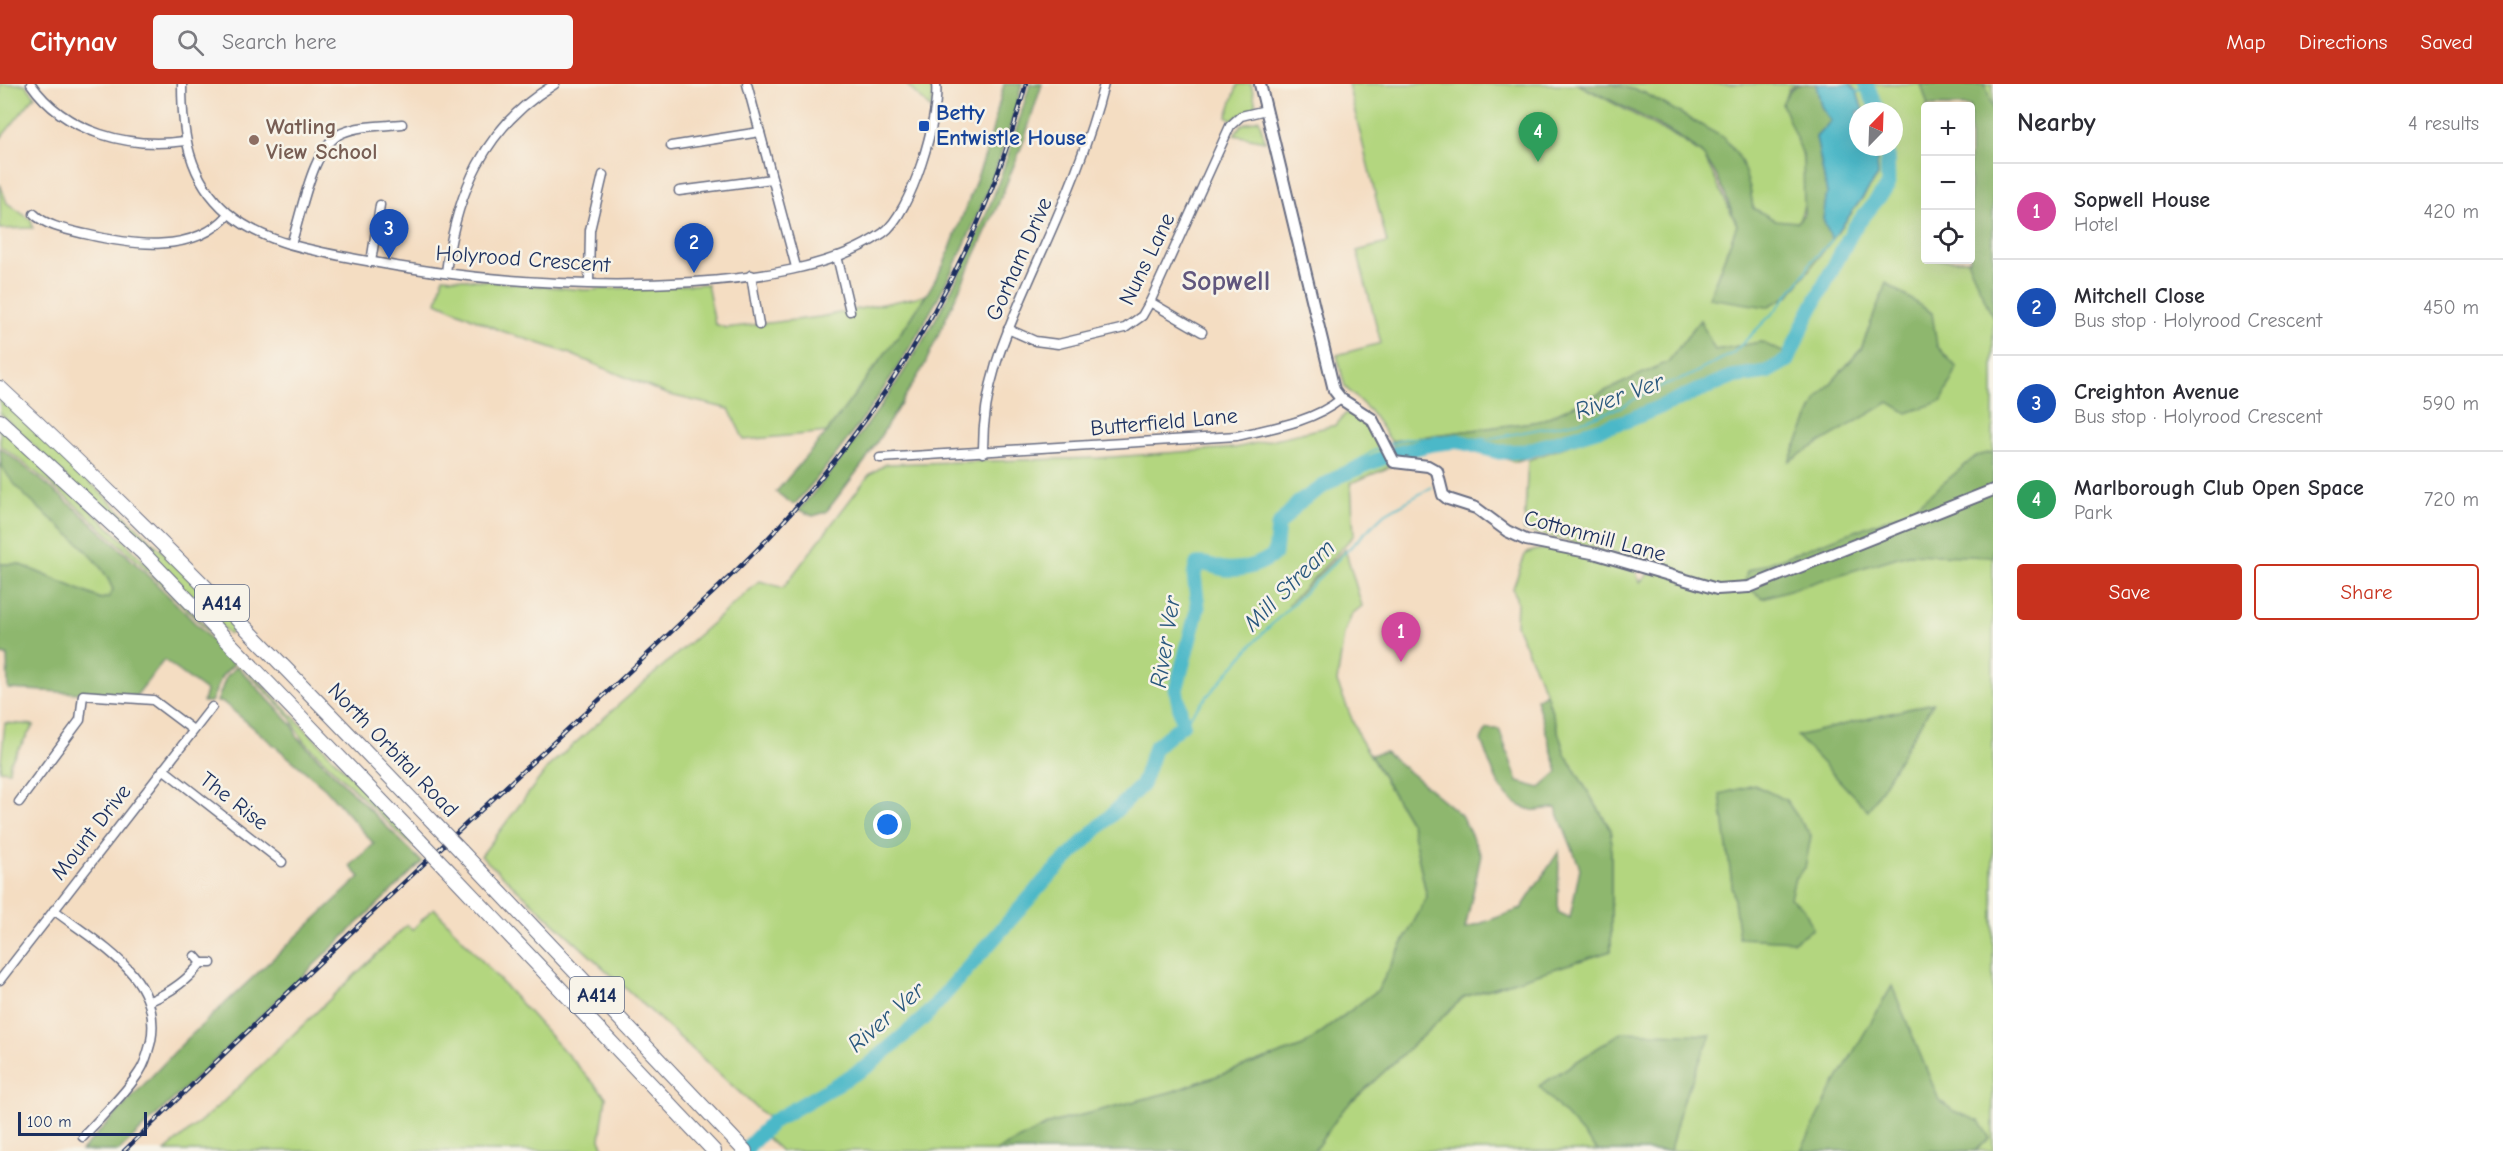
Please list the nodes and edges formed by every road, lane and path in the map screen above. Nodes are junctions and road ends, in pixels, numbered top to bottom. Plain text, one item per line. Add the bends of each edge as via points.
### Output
1 (31, 84) edge
2 (182, 84) edge
3 (555, 84) edge
4 (747, 84) edge
5 (936, 84) edge
6 (1104, 84) edge
7 (1260, 84) edge
8 (1266, 110) junction
9 (402, 124) dead end
10 (760, 132) junction
11 (185, 141) junction
12 (671, 146) dead end
13 (603, 175) dead end
14 (772, 179) junction
15 (679, 191) dead end
16 (380, 205) dead end
17 (34, 214) dead end
18 (229, 214) junction
19 (291, 244) junction
20 (837, 256) junction
21 (371, 262) junction
22 (796, 267) junction
23 (446, 272) junction
24 (751, 275) junction
25 (590, 283) junction
26 (1150, 302) junction
27 (850, 311) dead end
28 (759, 325) dead end
29 (1008, 329) junction
30 (1202, 332) dead end
31 (0, 388) edge
32 (1341, 399) junction
33 (0, 421) edge
34 (983, 453) junction
35 (880, 458) dead end
36 (1993, 490) edge
37 (212, 707) dead end
38 (193, 730) junction
39 (163, 769) junction
40 (19, 802) dead end
41 (282, 862) dead end
42 (54, 910) junction
43 (202, 961) dead end
44 (0, 980) edge
45 (150, 1001) junction
46 (83, 1137) dead end
47 (714, 1151) edge
48 (745, 1151) edge

1 - 11 street via 65,118 99,134 148,143
2 - 11 street, Holyrood Crescent
3 - 23 street via 506,125 472,173 454,220
4 - 10 street
5 - 20 street, Holyrood Crescent via 934,120 900,215 880,235
6 - 29 street, Gorham Drive via 1078,171
7 - 8 street
8 - 26 street, Nuns Lane via 1241,116 1230,126
8 - 32 street via 1334,390
9 - 19 street via 354,129 327,144 318,159
10 - 12 street
10 - 14 street
11 - 18 street, Holyrood Crescent via 200,179 215,202
13 - 25 street via 590,230
14 - 15 street
14 - 22 street
16 - 21 street
17 - 18 street via 76,232 153,244 197,237
18 - 19 street, Holyrood Crescent via 262,235
19 - 21 street, Holyrood Crescent
20 - 22 street, Holyrood Crescent
20 - 27 street
21 - 23 street, Holyrood Crescent
22 - 24 street, Holyrood Crescent
23 - 25 street, Holyrood Crescent
24 - 25 street, Holyrood Crescent via 694,282
24 - 28 street
26 - 29 street, Nuns Lane via 1142,316 1125,328 1058,344 1035,341
26 - 30 street
29 - 34 street, Gorham Drive via 988,388
31 - 48 highway, North Orbital Road / A414, bridge via 110,490 243,623
32 - 34 street, Butterfield Lane via 1331,407 1282,426 1237,436
32 - 36 street, Cottonmill Lane via 1372,419 1397,464 1428,466 1437,471 1443,495 1476,507 1507,531 1526,540 1578,549 1701,586 1729,590 1749,587
33 - 47 highway, North Orbital Road / A414, bridge via 141,551
34 - 35 street, Butterfield Lane
37 - 38 street, Mount Drive
38 - 39 street, Mount Drive
38 - 40 street via 153,700 83,695 80,720
39 - 41 street, The Rise
39 - 42 street, Mount Drive
42 - 44 street, Mount Drive
42 - 45 street via 124,964
43 - 45 street via 190,977
45 - 46 street via 153,1029 145,1063

